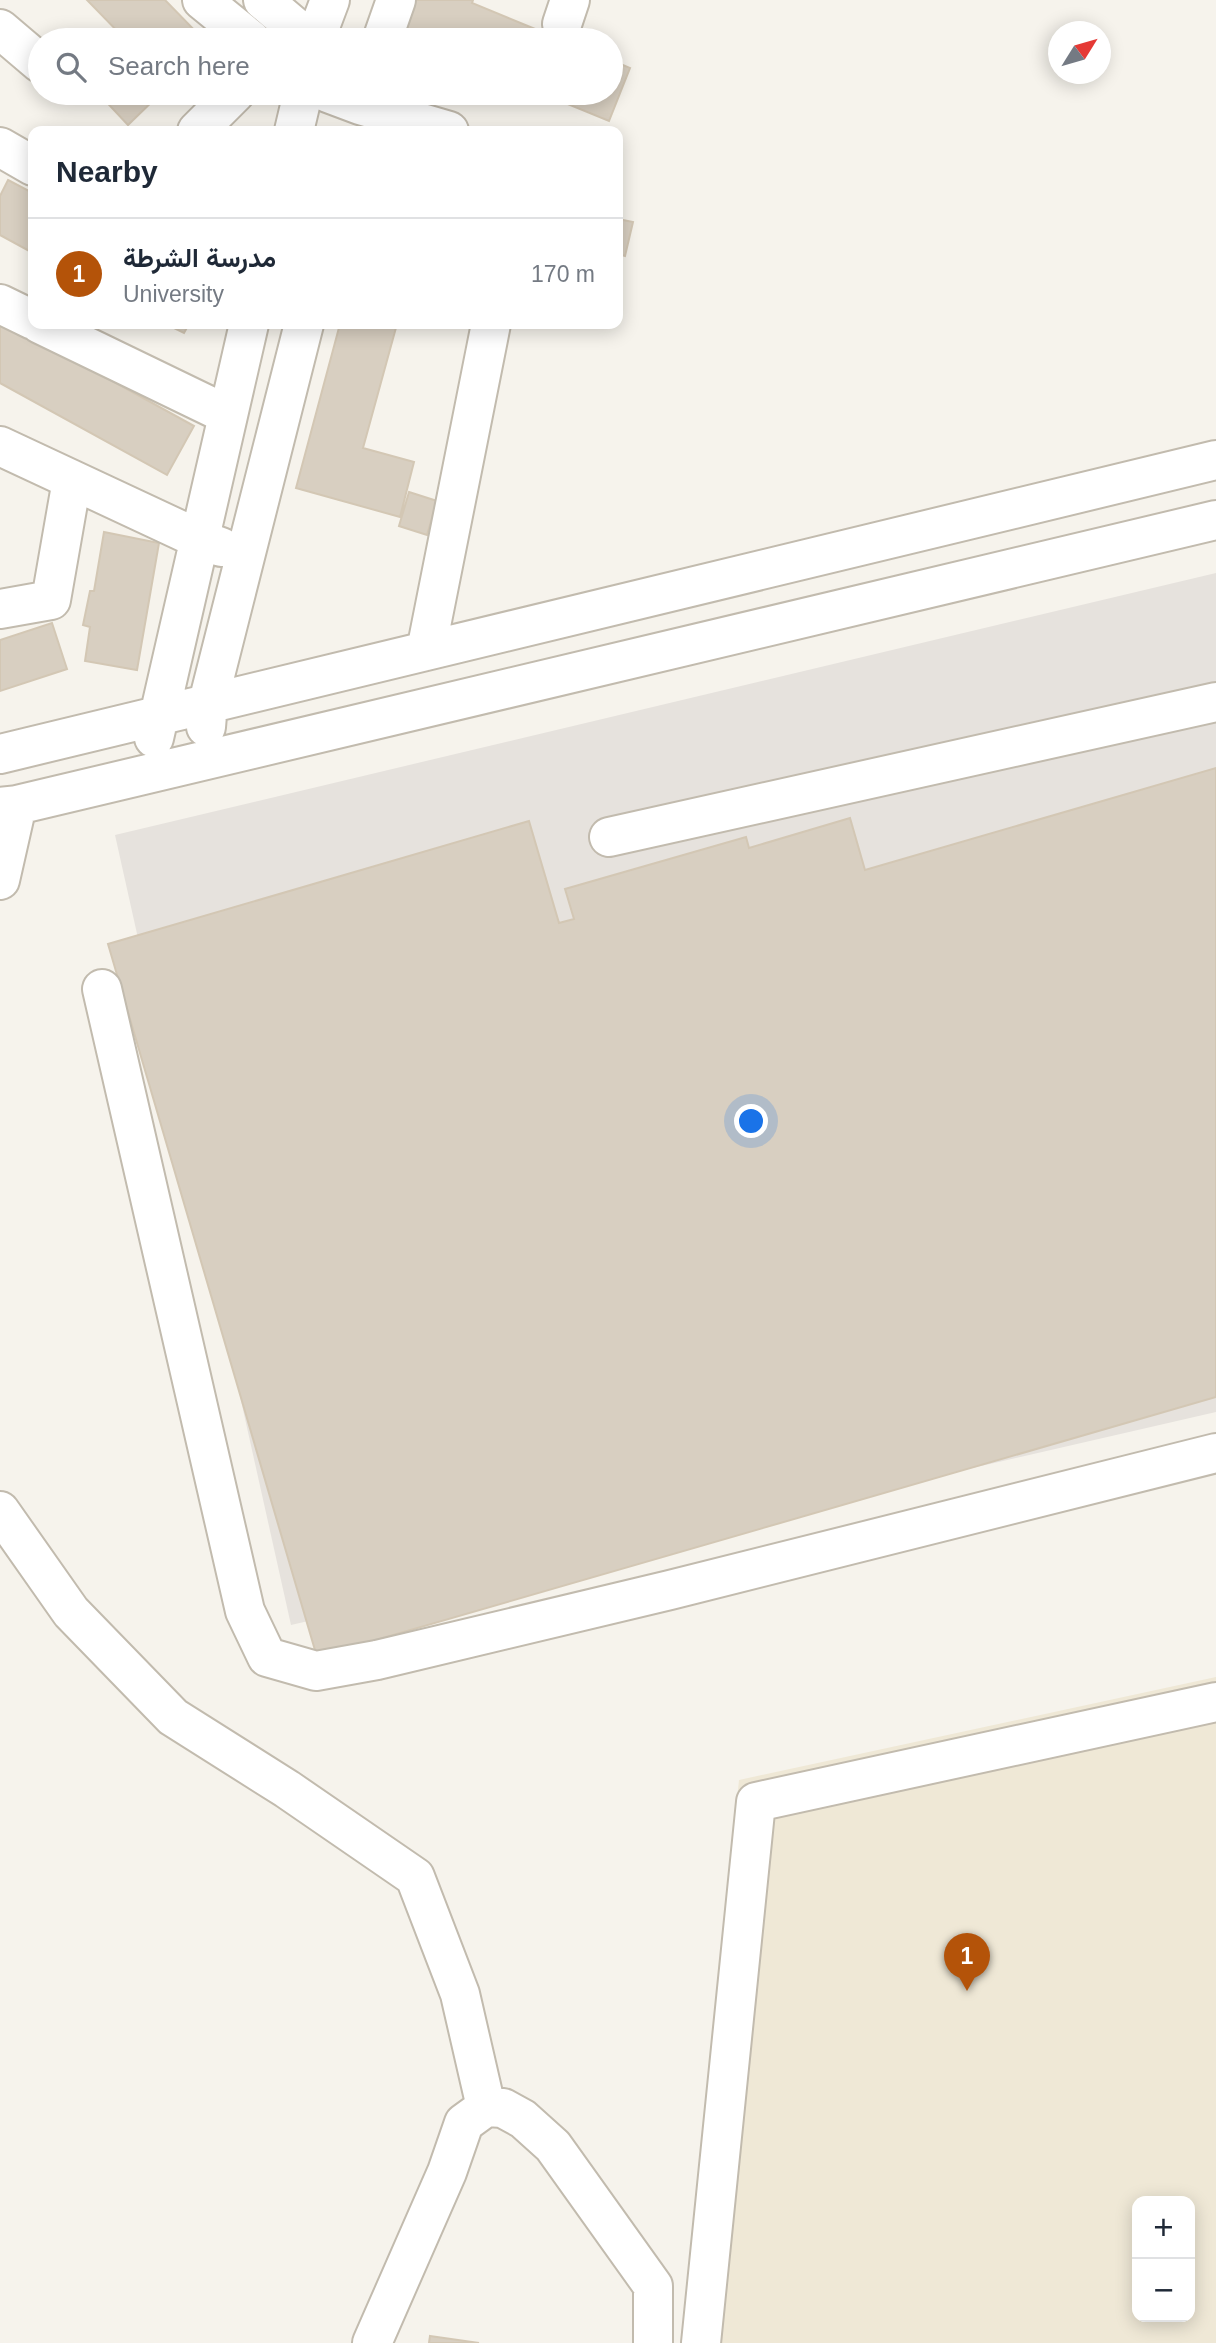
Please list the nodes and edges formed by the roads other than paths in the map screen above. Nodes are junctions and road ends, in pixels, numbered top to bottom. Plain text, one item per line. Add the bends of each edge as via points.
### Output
1 (202, 0) edge
2 (263, 0) edge
3 (330, 0) edge
4 (396, 0) edge
5 (236, 28) edge
6 (296, 28) edge
7 (320, 28) edge
8 (386, 28) edge
9 (0, 29) edge
10 (28, 53) edge
11 (223, 105) edge
12 (300, 105) edge
13 (358, 105) edge
14 (202, 126) edge
15 (295, 126) edge
16 (432, 126) edge
17 (0, 147) edge
18 (28, 163) edge
19 (0, 304) edge
20 (28, 318) edge
21 (50, 329) edge
22 (248, 329) edge
23 (303, 329) edge
24 (490, 329) edge
25 (228, 415) junction
26 (0, 446) edge
27 (1216, 460) edge
28 (72, 480) junction
29 (1216, 520) edge
30 (199, 539) junction
31 (246, 556) junction
32 (0, 609) edge
33 (426, 650) junction
34 (1216, 702) edge
35 (208, 704) junction
36 (158, 716) junction
37 (0, 754) edge
38 (204, 760) junction
39 (146, 774) junction
40 (8, 806) edge
41 (609, 837) dead end
42 (0, 880) edge
43 (102, 989) dead end
44 (1216, 1452) edge
45 (0, 1511) edge
46 (1216, 1702) edge
47 (486, 2108) junction
48 (372, 2343) edge
49 (653, 2343) edge
50 (701, 2343) edge

1 - 5 street
2 - 6 street
3 - 7 street
4 - 8 street
9 - 10 street
11 - 14 street
12 - 15 street
13 - 16 street
17 - 18 street
19 - 20 street
21 - 25 street
22 - 25 street
23 - 31 street
24 - 33 street
25 - 30 street
26 - 28 street
27 - 33 street
28 - 30 street
28 - 32 street via 51,600
29 - 38 street
30 - 31 street
30 - 36 street
31 - 35 street
33 - 35 street
34 - 41 street
35 - 36 street
35 - 38 street
36 - 37 street
36 - 39 street
38 - 39 street
39 - 40 street
40 - 42 street
43 - 44 street via 245,1611 268,1657 316,1671 377,1660
45 - 47 street via 71,1612 173,1717 415,1877 460,1994
46 - 50 street via 756,1802
47 - 48 street via 464,2123
47 - 49 street via 503,2108 523,2119 553,2146 653,2286

